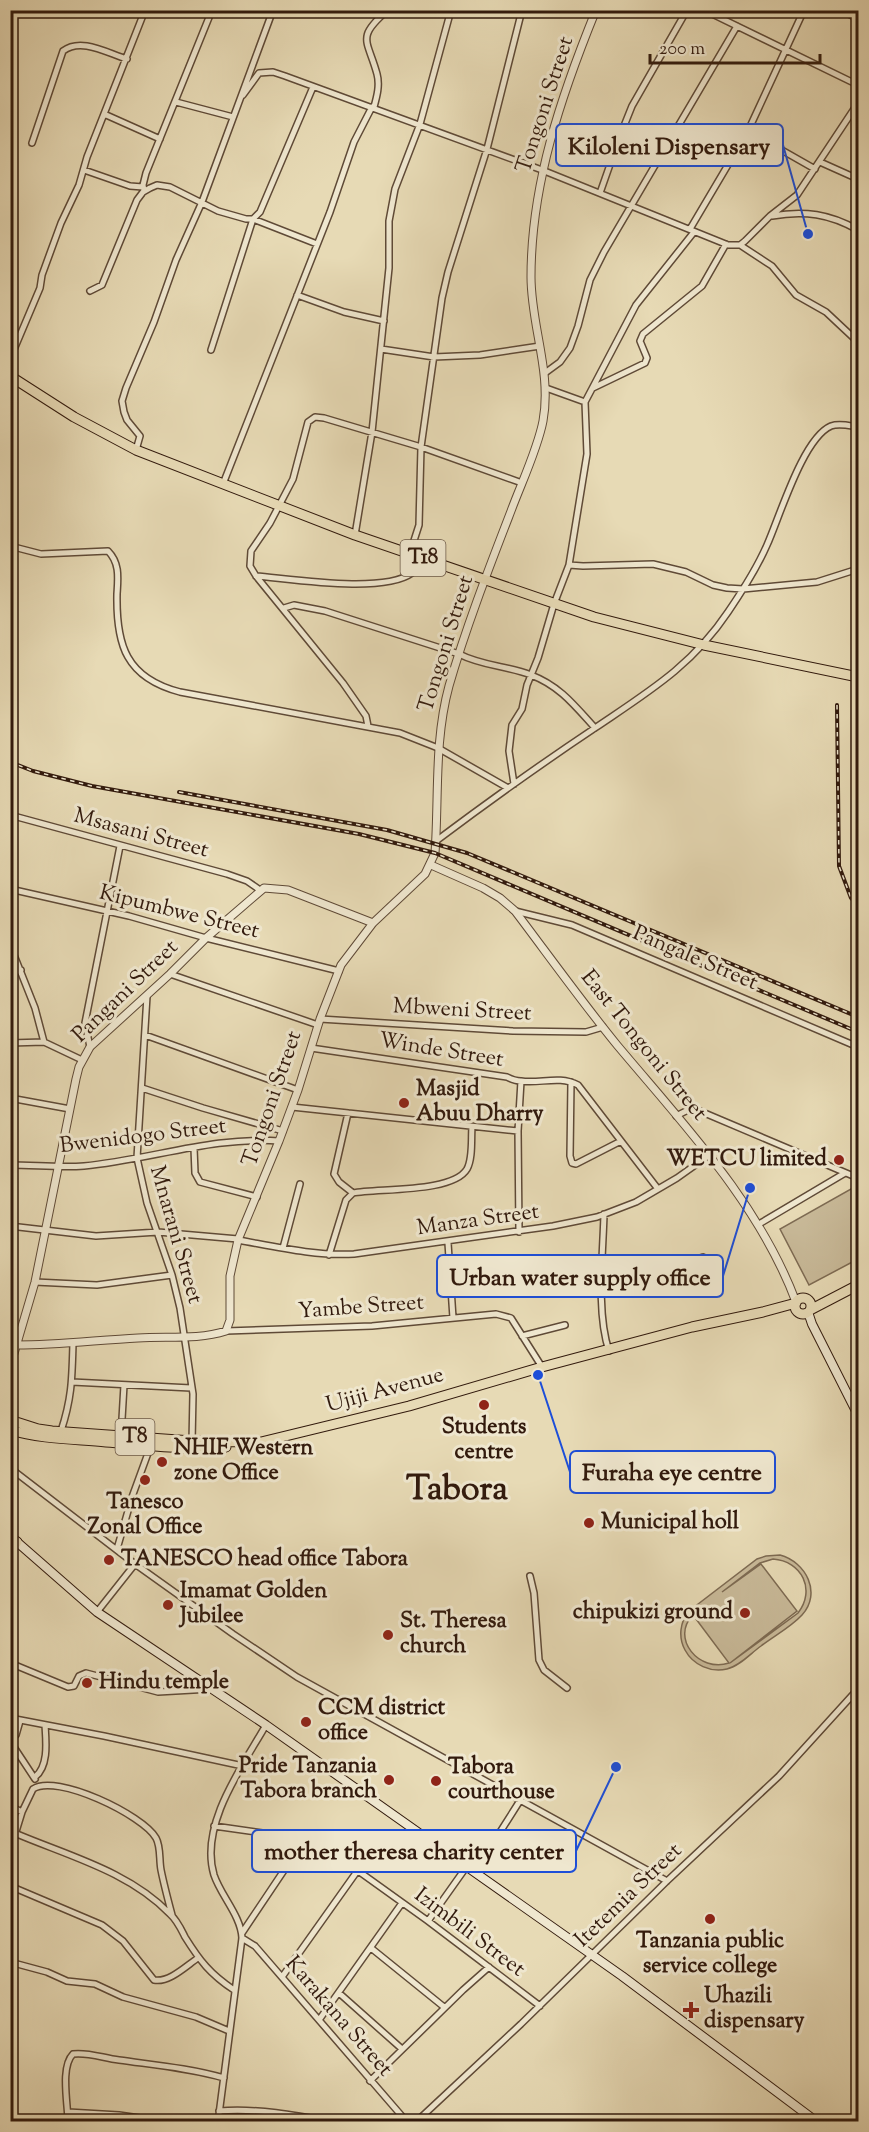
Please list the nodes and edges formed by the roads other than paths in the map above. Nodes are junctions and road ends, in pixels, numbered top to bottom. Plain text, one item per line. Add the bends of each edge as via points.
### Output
1 (145, 10) edge
2 (212, 10) edge
3 (273, 10) edge
4 (388, 10) edge
5 (451, 10) edge
6 (522, 10) edge
7 (573, 10) edge
8 (687, 10) edge
9 (704, 10) edge
10 (804, 10) edge
11 (842, 10) edge
12 (595, 13) edge
13 (858, 18) edge
14 (737, 26) junction
15 (786, 50) junction
16 (127, 59) junction
17 (858, 85) edge
18 (314, 87) junction
19 (243, 95) junction
20 (176, 102) junction
21 (858, 103) edge
22 (373, 107) junction
23 (104, 114) junction
24 (232, 117) junction
25 (420, 124) junction
26 (748, 131) junction
27 (160, 139) junction
28 (32, 143) dead end
29 (487, 149) junction
30 (820, 162) junction
31 (815, 169) junction
32 (84, 170) junction
33 (542, 170) junction
34 (858, 179) edge
35 (144, 189) junction
36 (600, 193) junction
37 (202, 202) junction
38 (630, 207) junction
39 (770, 216) junction
40 (253, 219) junction
41 (692, 230) junction
42 (858, 230) edge
43 (317, 244) junction
44 (726, 244) junction
45 (740, 245) junction
46 (90, 291) dead end
47 (297, 295) junction
48 (384, 321) junction
49 (858, 342) edge
50 (540, 346) junction
51 (381, 349) junction
52 (211, 350) dead end
53 (434, 357) junction
54 (10, 359) edge
55 (545, 373) junction
56 (10, 376) edge
57 (546, 388) junction
58 (591, 389) junction
59 (585, 402) junction
60 (857, 427) edge
61 (372, 432) junction
62 (421, 447) junction
63 (136, 450) junction
64 (522, 483) junction
65 (223, 484) junction
66 (279, 504) junction
67 (355, 535) junction
68 (10, 546) edge
69 (410, 553) junction
70 (424, 558) junction
71 (569, 565) junction
72 (858, 569) edge
73 (256, 576) junction
74 (485, 581) junction
75 (743, 589) junction
76 (554, 604) junction
77 (284, 609) junction
78 (704, 645) junction
79 (459, 654) junction
80 (531, 675) junction
81 (858, 677) edge
82 (369, 726) junction
83 (595, 728) junction
84 (438, 748) junction
85 (511, 786) junction
86 (10, 815) edge
87 (436, 842) junction
88 (120, 846) junction
89 (430, 865) junction
90 (10, 889) edge
91 (260, 890) junction
92 (107, 911) junction
93 (515, 912) junction
94 (373, 923) junction
95 (206, 938) junction
96 (10, 945) edge
97 (21, 970) junction
98 (339, 971) junction
99 (10, 972) edge
100 (170, 974) junction
101 (147, 996) junction
102 (319, 1022) junction
103 (603, 1027) junction
104 (146, 1035) junction
105 (44, 1042) junction
106 (10, 1043) edge
107 (90, 1047) junction
108 (858, 1047) edge
109 (311, 1048) junction
110 (82, 1060) junction
111 (521, 1081) junction
112 (571, 1082) junction
113 (142, 1088) junction
114 (298, 1090) junction
115 (10, 1098) edge
116 (292, 1107) junction
117 (70, 1109) junction
118 (348, 1113) junction
119 (676, 1116) junction
120 (472, 1127) junction
121 (283, 1131) junction
122 (518, 1131) junction
123 (279, 1141) junction
124 (621, 1141) junction
125 (194, 1149) junction
126 (708, 1156) junction
127 (136, 1158) junction
128 (10, 1165) edge
129 (59, 1166) junction
130 (845, 1173) junction
131 (858, 1178) edge
132 (300, 1184) dead end
133 (658, 1189) junction
134 (353, 1193) junction
135 (257, 1197) junction
136 (604, 1214) junction
137 (759, 1224) junction
138 (10, 1227) edge
139 (45, 1232) junction
140 (158, 1232) junction
141 (519, 1232) junction
142 (238, 1239) junction
143 (448, 1243) junction
144 (283, 1248) junction
145 (329, 1255) junction
146 (703, 1257) dead end
147 (172, 1275) junction
148 (35, 1282) junction
149 (603, 1285) junction
150 (858, 1285) edge
151 (802, 1306) junction
152 (453, 1318) junction
153 (565, 1325) dead end
154 (226, 1331) junction
155 (522, 1335) junction
156 (184, 1336) junction
157 (73, 1343) junction
158 (17, 1345) junction
159 (609, 1351) junction
160 (10, 1367) edge
161 (542, 1367) junction
162 (72, 1382) junction
163 (124, 1385) junction
164 (191, 1388) junction
165 (858, 1415) edge
166 (10, 1420) edge
167 (10, 1430) edge
168 (61, 1431) junction
169 (121, 1436) junction
170 (152, 1442) junction
171 (192, 1444) junction
172 (10, 1468) edge
173 (14, 1539) edge
174 (117, 1549) junction
175 (10, 1550) edge
176 (135, 1564) junction
177 (530, 1576) dead end
178 (97, 1612) junction
179 (10, 1663) edge
180 (567, 1688) dead end
181 (211, 1689) junction
182 (858, 1689) edge
183 (10, 1718) edge
184 (20, 1720) junction
185 (45, 1725) junction
186 (266, 1725) junction
187 (10, 1741) edge
188 (243, 1766) junction
189 (35, 1777) junction
190 (37, 1786) junction
191 (521, 1799) junction
192 (10, 1806) edge
193 (22, 1812) junction
194 (214, 1826) junction
195 (17, 1834) junction
196 (305, 1839) junction
197 (10, 1851) edge
198 (469, 1868) junction
199 (358, 1870) junction
200 (667, 1881) junction
201 (10, 1886) edge
202 (402, 1903) junction
203 (172, 1915) junction
204 (428, 1921) junction
205 (242, 1935) junction
206 (371, 1948) junction
207 (591, 1955) junction
208 (198, 1958) junction
209 (10, 1962) edge
210 (489, 1967) junction
211 (282, 1977) junction
212 (234, 1990) junction
213 (339, 1993) junction
214 (540, 2006) junction
215 (444, 2007) junction
216 (319, 2020) junction
217 (229, 2031) junction
218 (402, 2049) junction
219 (224, 2078) junction
220 (370, 2081) junction
221 (219, 2111) junction
222 (68, 2112) junction
223 (68, 2121) edge
224 (167, 2121) edge
225 (218, 2121) edge
226 (332, 2121) edge
227 (407, 2121) edge
228 (416, 2121) edge
229 (817, 2121) edge

1 - 16 street
2 - 20 street
3 - 19 street
4 - 22 street via 369,30 366,39 379,85
5 - 25 street
6 - 29 street
7 - 12 street
8 - 36 street via 632,106
9 - 14 street
10 - 15 street
11 - 13 street
12 - 33 street, Tongoni Street via 552,128
14 - 15 street
14 - 38 street
15 - 17 street
15 - 26 street
16 - 23 street
16 - 28 street via 84,45 63,51
18 - 19 street via 262,72
18 - 22 street
18 - 40 street via 260,212
19 - 24 street
20 - 24 street
20 - 27 street
21 - 30 street
22 - 25 street
22 - 43 street via 354,142
23 - 27 street
23 - 32 street
24 - 37 street
25 - 29 street
25 - 48 street via 395,189 389,221
26 - 31 street
26 - 41 street
27 - 35 street
29 - 33 street
29 - 53 street via 448,272
30 - 31 street
30 - 34 street
31 - 39 street via 797,195
32 - 35 street
32 - 54 street
33 - 36 street
33 - 50 street, Tongoni Street via 533,225 531,278
35 - 37 street via 164,185
35 - 46 street via 102,285
36 - 38 street
37 - 40 street via 228,214
37 - 63 street via 122,401 127,420 141,439
38 - 41 street
38 - 55 street via 590,280 570,348
39 - 42 street via 819,214
39 - 45 street
40 - 43 street
40 - 52 street
41 - 44 street
41 - 58 street via 636,305
43 - 47 street
44 - 45 street
44 - 58 street via 702,286 643,334 640,341 647,358 645,363
45 - 49 street via 772,266 796,295 826,312
47 - 48 street
47 - 65 street
48 - 51 street
50 - 53 street
50 - 55 street, Tongoni Street
51 - 53 street
51 - 61 street
53 - 62 street
55 - 57 street, Tongoni Street
56 - 63 highway, T18
57 - 59 street
57 - 64 street, Tongoni Street via 542,424
58 - 59 street
59 - 71 street via 587,454
60 - 75 street via 831,426 811,444 767,545
61 - 62 street
61 - 66 street via 324,418 310,419 293,479
61 - 67 street
62 - 64 street
62 - 69 street via 419,525
63 - 65 highway, T18
64 - 74 street, Tongoni Street
65 - 66 highway, T18
66 - 67 highway, T18
66 - 73 street via 251,551 250,566
67 - 69 highway, T18
68 - 82 street via 39,554 108,551 116,562 122,645 136,667 157,685
69 - 70 highway, T18
70 - 73 street via 406,576 377,582 329,583
70 - 74 highway, T18
71 - 75 street via 653,564 713,585
71 - 76 street
72 - 75 street via 817,582
73 - 77 street
74 - 76 highway, T18
74 - 79 street, Tongoni Street
75 - 78 street
76 - 78 highway, T18
76 - 80 street
77 - 79 street via 294,605 325,611
77 - 82 street via 343,682
78 - 81 highway, T18
78 - 83 street via 657,687
79 - 80 street
79 - 84 street, Tongoni Street
80 - 83 street via 569,698
80 - 85 street via 522,709 512,725
82 - 84 street
83 - 85 street
84 - 85 street
84 - 87 street, Tongoni Street
85 - 87 street
86 - 88 street, Msasani Street
87 - 89 street, Tongoni Street
88 - 91 street, Msasani Street via 227,874
88 - 92 street
89 - 93 street, East Tongoni Street via 483,888
89 - 94 street, Tongoni Street
90 - 92 street, Kipumbwe Street
91 - 94 street via 288,890
91 - 95 street, Pangani Street
92 - 95 street, Kipumbwe Street
92 - 107 street via 85,1023
93 - 103 street, East Tongoni Street
93 - 108 street, Pangale Street via 572,925
94 - 98 street, Tongoni Street via 353,946
95 - 98 street, Kipumbwe Street
95 - 100 street, Pangani Street
96 - 97 street
97 - 99 street
97 - 105 street
98 - 102 street, Tongoni Street
100 - 101 street, Pangani Street
100 - 102 street, Mbweni Street
101 - 104 street, Mnarani Street
101 - 107 street, Pangani Street
102 - 103 street, Mbweni Street via 513,1031 586,1032
102 - 109 street, Tongoni Street
103 - 119 street, East Tongoni Street
104 - 113 street, Mnarani Street
104 - 114 street
105 - 106 street
105 - 110 street
107 - 110 street, Pangani Street
109 - 111 street, Winde Street
109 - 114 street, Tongoni Street
110 - 117 street, Pangani Street
111 - 112 street, Winde Street
111 - 122 street
112 - 124 street via 578,1085
112 - 124 street via 572,1163
113 - 121 street
113 - 127 street, Mnarani Street
114 - 116 street, Tongoni Street
115 - 117 street
116 - 118 street
116 - 121 street, Tongoni Street
117 - 129 street, Pangani Street
118 - 120 street
118 - 134 street via 334,1174
119 - 126 street, East Tongoni Street
119 - 130 street via 695,1109
120 - 122 street
120 - 134 street via 469,1164 457,1178 433,1185
121 - 123 street, Tongoni Street
122 - 141 street
123 - 125 street, Bwenidogo Street
123 - 135 street, Tongoni Street
124 - 133 street
125 - 127 street, Bwenidogo Street
125 - 135 street via 195,1173 200,1182
126 - 133 street, Manza Street
126 - 137 street, East Tongoni Street
127 - 129 street, Bwenidogo Street
127 - 140 street, Mnarani Street
128 - 129 street, Bwenidogo Street
129 - 139 street, Pangani Street
130 - 131 street
130 - 137 street
132 - 144 street
133 - 136 street, Manza Street
134 - 145 street via 346,1200
135 - 142 street, Tongoni Street
136 - 141 street, Manza Street
136 - 149 street
137 - 151 street, East Tongoni Street
138 - 139 street, Manza Street
139 - 140 street, Manza Street via 96,1236
139 - 148 street, Pangani Street
140 - 142 street, Manza Street
140 - 147 street, Mnarani Street
141 - 143 street, Manza Street
142 - 144 street, Manza Street
142 - 154 street, Tongoni Street via 230,1276 230,1320
143 - 145 street, Manza Street
143 - 152 street
144 - 145 street, Manza Street
146 - 149 street
147 - 148 street via 97,1285
147 - 156 street, Mnarani Street
148 - 158 street, Pangani Street
149 - 159 street via 602,1317
150 - 151 highway, T8 via 828,1300
151 - 159 highway, Ujiji Avenue / T8 via 692,1327
151 - 165 main road
152 - 154 street, Yambe Street via 372,1326
152 - 155 street, Yambe Street via 504,1315 511,1318
153 - 155 street
154 - 156 street
155 - 161 street, Yambe Street
156 - 157 street
156 - 164 street, Mnarani Street
157 - 158 street
157 - 162 street
158 - 160 street, Pangani Street
159 - 161 highway, Ujiji Avenue / T8
161 - 171 highway, Ujiji Avenue / T8 via 409,1406 261,1442
162 - 163 street
162 - 168 street via 70,1405
163 - 164 street
163 - 169 street
164 - 171 street, Mnarani Street
166 - 168 highway, Ujiji Avenue / T8
167 - 170 highway, T8
168 - 169 highway, Ujiji Avenue / T8
169 - 170 highway, Ujiji Avenue / T8
170 - 171 highway, Ujiji Avenue / T8
170 - 174 street
172 - 174 street
173 - 175 highway
173 - 178 main road
174 - 176 street
176 - 178 street
176 - 191 street via 297,1677
177 - 180 street via 539,1660 544,1670
178 - 181 main road
179 - 181 street via 68,1687 86,1673 158,1692
181 - 186 main road
182 - 200 street, Itetemia Street via 779,1776
183 - 184 street
184 - 185 street
184 - 187 street
185 - 188 street
185 - 189 street via 43,1769
186 - 188 street
186 - 198 main road
187 - 189 street
188 - 194 street
189 - 190 street
190 - 193 street
190 - 203 street via 78,1790 129,1814 150,1829 159,1847
191 - 198 street via 495,1840
191 - 200 street
192 - 193 street
193 - 195 street
194 - 196 street, Izimbili Street
194 - 205 street via 210,1854 213,1870
195 - 197 street
195 - 203 street via 126,1879
196 - 199 street, Izimbili Street via 322,1845
196 - 205 street
198 - 204 street
198 - 207 main road
199 - 202 street, Izimbili Street
199 - 211 street
200 - 207 street, Itetemia Street
201 - 208 street via 102,1925 123,1941 154,1980 168,1978
202 - 204 street, Izimbili Street
202 - 206 street
203 - 208 street
204 - 210 street, Izimbili Street
205 - 211 street, Karakana Street
205 - 212 street
206 - 213 street
206 - 215 street
207 - 214 street, Itetemia Street
207 - 229 main road
208 - 212 street
209 - 217 street via 67,1981 95,1984
210 - 214 street, Izimbili Street
210 - 215 street
211 - 216 street, Karakana Street
212 - 217 street
213 - 216 street
213 - 218 street
214 - 228 street, Itetemia Street
215 - 218 street
216 - 220 street, Karakana Street
217 - 219 street
218 - 220 street
219 - 221 street
219 - 222 street via 179,2067 73,2054 68,2064
220 - 227 street, Karakana Street
221 - 225 street
221 - 226 street
222 - 223 street
222 - 224 street

